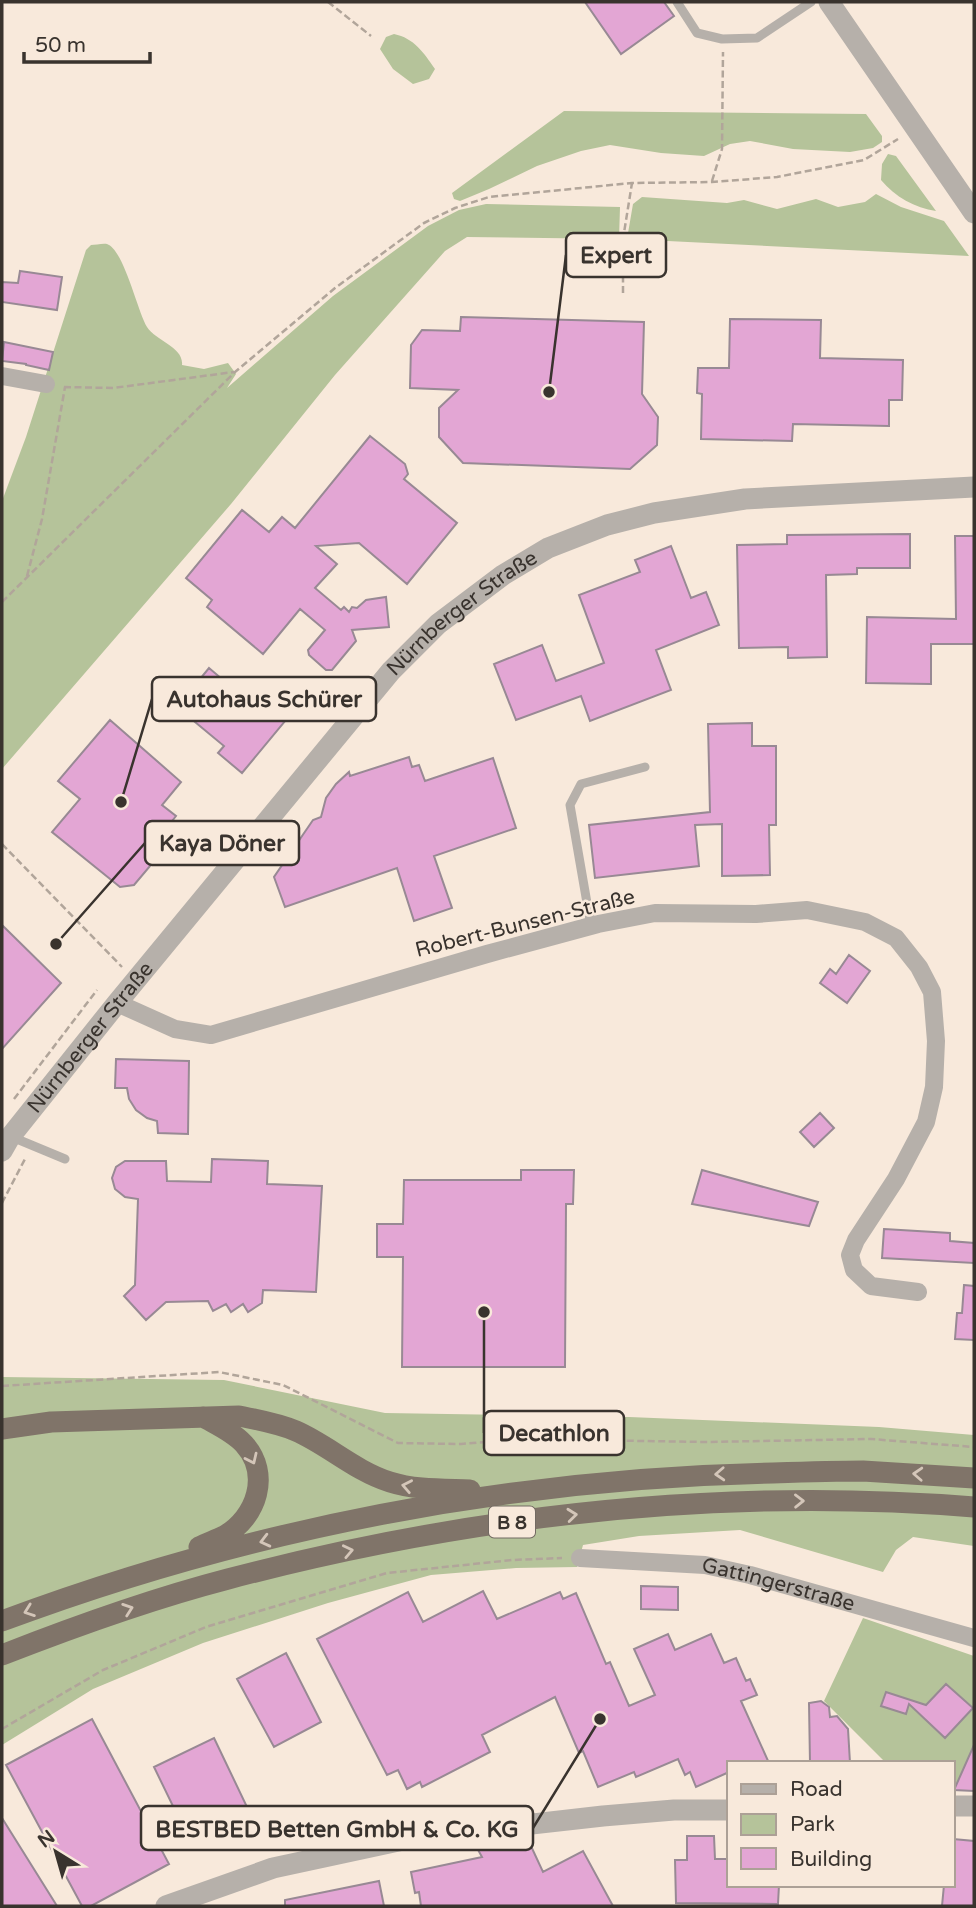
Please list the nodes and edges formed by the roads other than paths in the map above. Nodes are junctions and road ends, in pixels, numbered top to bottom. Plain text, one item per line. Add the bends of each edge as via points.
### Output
1 (677, 2) edge
2 (810, 2) edge
3 (829, 2) edge
4 (974, 213) edge
5 (2, 376) edge
6 (46, 384) road end
7 (974, 487) edge
8 (645, 767) dead end
9 (591, 926) junction
10 (117, 1003) junction
11 (6, 1144) edge
12 (65, 1159) dead end
13 (918, 1292) dead end
14 (201, 1416) junction
15 (4, 1427) edge
16 (974, 1478) edge
17 (524, 1492) junction
18 (974, 1507) edge
19 (580, 1558) road end
20 (141, 1574) junction
21 (2, 1621) edge
22 (974, 1638) edge
23 (2, 1654) edge
24 (955, 1806) edge
25 (974, 1806) edge
26 (727, 1810) edge
27 (166, 1906) edge

1 - 2 lane via 697,33 722,39 757,38
3 - 4 street
5 - 6 street
7 - 10 street, Nürnberger Straße via 727,502 607,525 548,548 460,605 418,641
8 - 9 lane via 581,784 570,806
9 - 10 street, Robert-Bunsen-Straße via 211,1035 175,1029
9 - 13 street, Robert-Bunsen-Straße via 655,913 807,910 865,922 896,938 932,992 934,1087 926,1122 850,1255 854,1270 871,1286
10 - 11 street, Nürnberger Straße
11 - 12 lane via 32,1146
14 - 15 highway
17 -> 14 highway via 414,1488 389,1482 297,1431 268,1421
14 -> 20 highway via 245,1444 256,1463 260,1483 253,1506 226,1535
16 -> 17 highway, B 8 via 861,1471 726,1474
17 -> 20 highway, B 8 via 342,1522
23 -> 18 highway, B 8 via 227,1579 453,1530 683,1504 897,1501
19 - 22 street, Gattingerstraße via 705,1565
20 -> 21 highway, B 8
24 - 25 street
26 - 27 street via 603,1816 417,1837 273,1868

